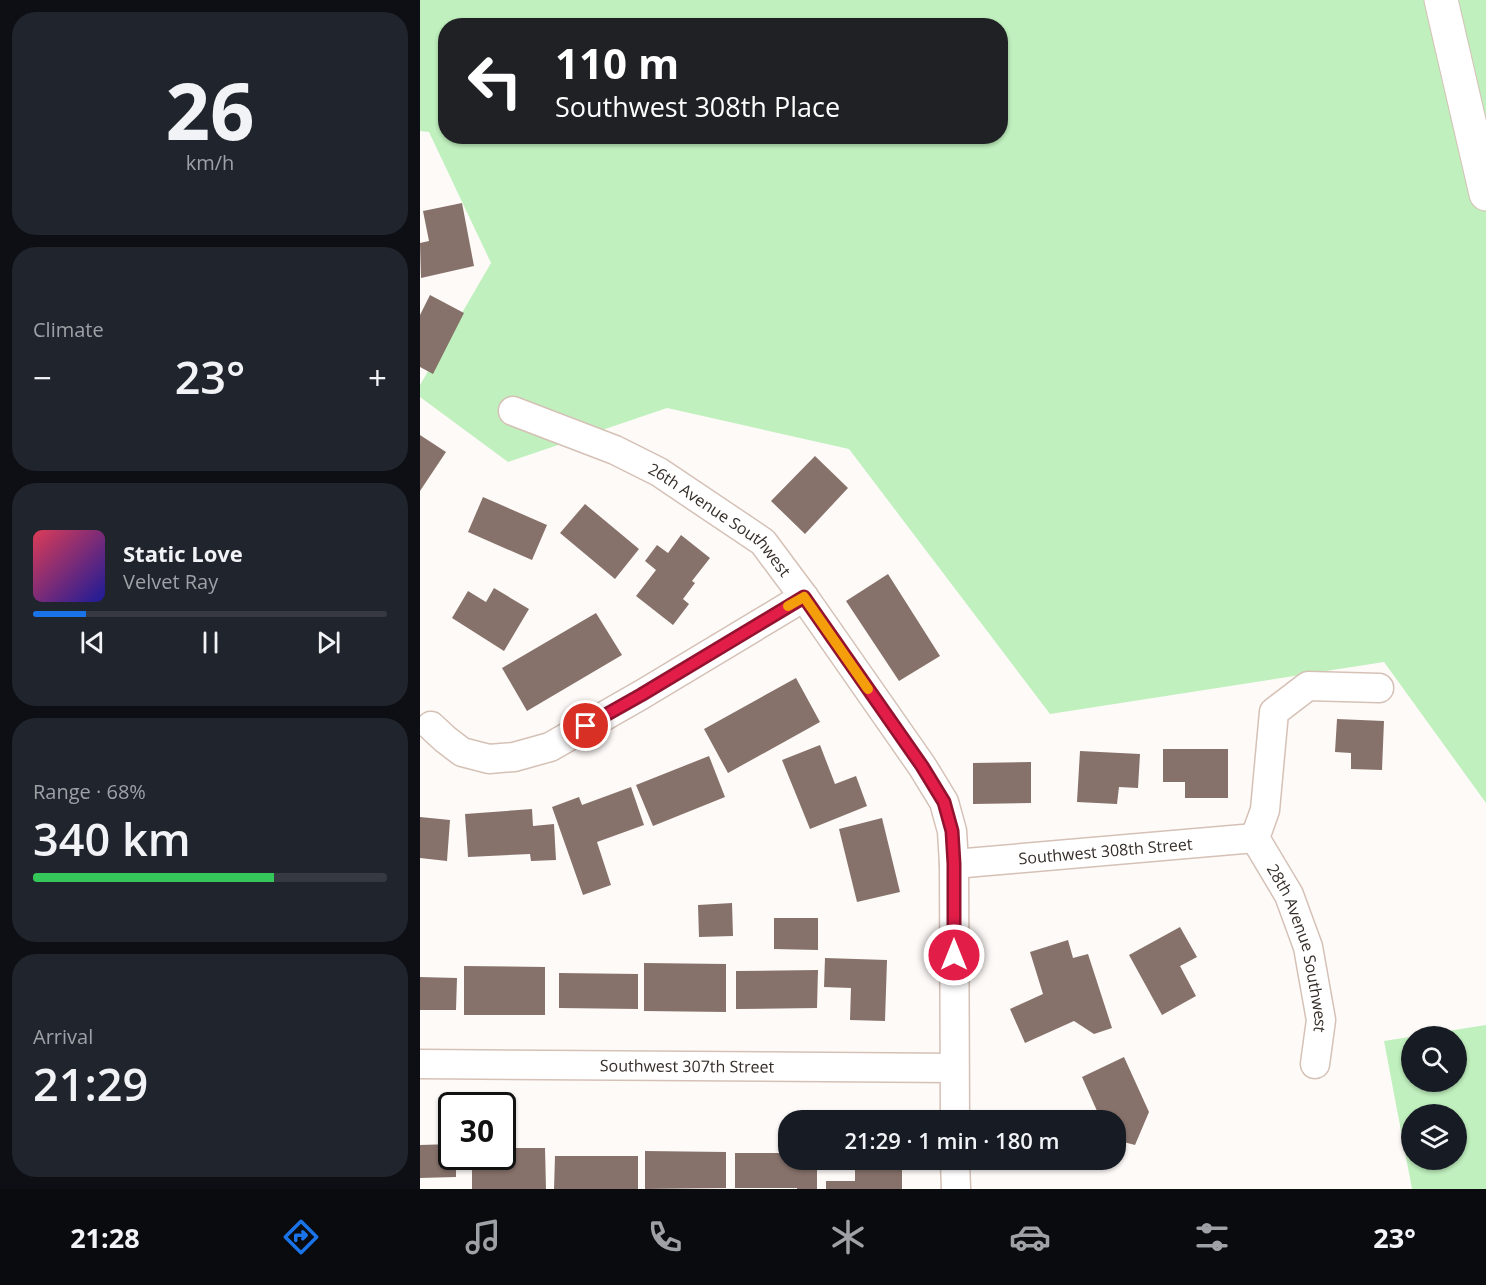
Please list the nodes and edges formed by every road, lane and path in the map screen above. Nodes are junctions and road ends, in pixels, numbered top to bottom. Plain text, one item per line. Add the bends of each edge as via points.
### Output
1 (1442, 0) edge
2 (1486, 195) edge
3 (513, 411) dead end
4 (804, 597) junction
5 (1379, 688) dead end
6 (431, 726) dead end
7 (1255, 838) junction
8 (954, 864) junction
9 (420, 1064) edge
10 (1315, 1064) dead end
11 (954, 1068) junction
12 (955, 1110) edge
13 (955, 1170) edge
14 (956, 1189) edge

1 - 2 main road
3 - 4 street, 26th Avenue Southwest via 615,450 659,472 763,542
4 - 6 street via 550,747 489,759 462,752
4 - 8 street, 26th Avenue Southwest via 944,802 952,831
5 - 7 street via 1308,686 1274,712 1265,810
7 - 8 street, Southwest 308th Street
7 - 10 street, 28th Avenue Southwest via 1289,895 1308,947 1321,1020
8 - 11 street, 26th Avenue Southwest
9 - 11 street, Southwest 307th Street
11 - 12 street, 26th Avenue Southwest
13 - 14 street

